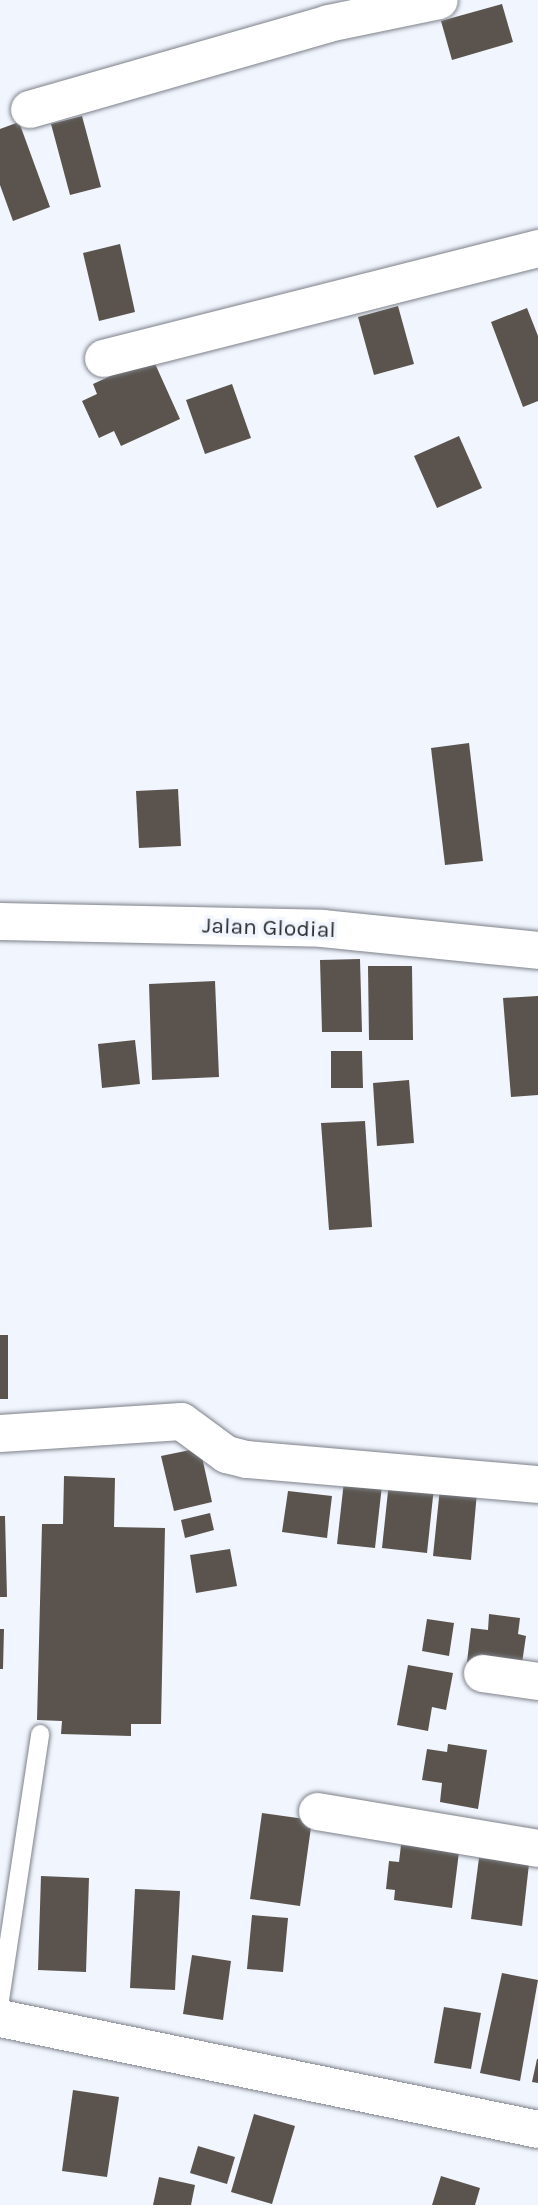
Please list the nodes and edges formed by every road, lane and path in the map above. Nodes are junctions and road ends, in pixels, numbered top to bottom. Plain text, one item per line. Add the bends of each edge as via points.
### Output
1 (439, 0) edge
2 (29, 109) dead end
3 (538, 248) edge
4 (103, 358) dead end
5 (0, 921) edge
6 (538, 950) edge
7 (0, 1433) edge
8 (538, 1484) edge
9 (482, 1673) dead end
10 (538, 1681) edge
11 (40, 1734) dead end
12 (317, 1811) dead end
13 (538, 1848) edge
14 (0, 2000) edge
15 (0, 2018) edge
16 (538, 2129) edge

1 - 2 street via 328,23
3 - 4 street
5 - 6 street, Jalan Glodial via 322,928
7 - 8 street via 181,1421 226,1454 246,1459
9 - 10 street
11 - 14 lane
12 - 13 street
15 - 16 street

